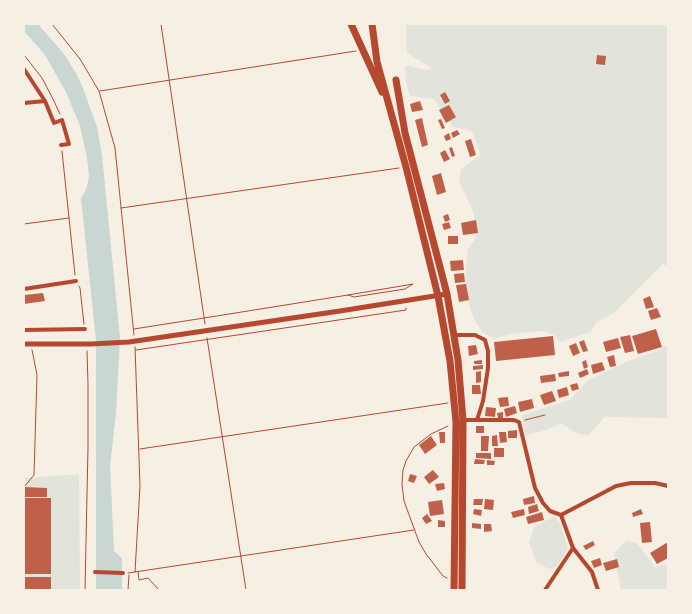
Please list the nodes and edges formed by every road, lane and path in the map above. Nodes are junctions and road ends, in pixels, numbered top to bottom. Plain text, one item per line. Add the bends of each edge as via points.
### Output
1 (52, 24) edge
2 (161, 24) edge
3 (351, 24) edge
4 (372, 24) edge
5 (362, 50) junction
6 (24, 55) edge
7 (24, 69) edge
8 (169, 80) junction
9 (396, 80) dead end
10 (99, 91) junction
11 (44, 101) junction
12 (24, 103) edge
13 (391, 113) junction
14 (62, 120) junction
15 (61, 145) joint
16 (406, 166) junction
17 (187, 198) junction
18 (121, 208) junction
19 (70, 218) junction
20 (24, 224) edge
21 (76, 281) junction
22 (24, 289) edge
23 (379, 293) junction
24 (447, 294) junction
25 (348, 295) junction
26 (438, 296) junction
27 (380, 297) dead end
28 (406, 307) dead end
29 (204, 318) junction
30 (206, 325) dead end
31 (85, 329) joint
32 (134, 329) junction
33 (24, 330) edge
34 (206, 332) dead end
35 (454, 335) junction
36 (134, 336) dead end
37 (208, 339) junction
38 (135, 343) dead end
39 (24, 344) edge
40 (31, 345) dead end
41 (86, 345) dead end
42 (136, 350) junction
43 (454, 402) junction
44 (545, 415) dead end
45 (476, 420) junction
46 (458, 421) junction
47 (519, 422) junction
48 (222, 437) junction
49 (139, 449) junction
50 (668, 486) edge
51 (24, 487) edge
52 (561, 515) junction
53 (414, 530) junction
54 (573, 548) junction
55 (240, 557) junction
56 (138, 571) junction
57 (95, 572) dead end
58 (135, 572) junction
59 (123, 573) joint
60 (128, 573) junction
61 (454, 586) edge
62 (129, 589) edge
63 (85, 590) edge
64 (159, 590) edge
65 (246, 590) edge
66 (462, 590) edge
67 (545, 590) edge
68 (598, 590) edge

1 - 10 path via 80,59
2 - 8 path
3 - 5 main road
4 - 13 main road via 377,62
5 - 8 path
5 - 13 main road
6 - 14 path via 54,98
7 - 11 street
8 - 10 path
8 - 17 path
9 - 24 main road via 405,133
10 - 18 path via 115,148
11 - 12 street
11 - 14 street via 54,123
13 - 16 main road
14 - 15 street via 69,144
15 - 19 path
16 - 17 path
16 - 26 main road
17 - 18 path
17 - 29 path
18 - 32 path
19 - 20 path
19 - 21 path
21 - 22 street
21 - 31 path via 80,288
23 - 25 path via 354,297
23 - 25 path via 405,290 413,284
23 - 27 path
24 - 26 street
24 - 35 main road
25 - 29 path
26 - 39 street via 129,342
26 - 43 main road via 450,361
28 - 37 path via 406,310
29 - 30 path
29 - 32 path
31 - 33 street
32 - 36 path
34 - 37 path
35 - 45 street via 475,335 484,340 488,351 484,395
35 - 46 main road
37 - 42 path
37 - 48 path
38 - 42 path
40 - 51 path via 37,375 34,475
41 - 63 path via 88,384
42 - 49 path
43 - 46 main road
43 - 48 path
44 - 47 path
45 - 46 street
45 - 47 street
46 - 53 path via 422,440 414,447 406,461 402,476 403,492
46 - 61 main road
46 - 66 main road
47 - 52 street via 535,488 550,511
48 - 49 path
48 - 55 path
49 - 58 path via 140,486
50 - 52 street via 631,483 616,486
52 - 54 street
53 - 55 path
53 - 61 path via 426,554
54 - 67 street
54 - 68 street via 592,572
55 - 56 path
55 - 65 path
56 - 58 path
56 - 64 path via 139,580 148,578
57 - 59 street
58 - 60 path
59 - 60 path
60 - 62 path

